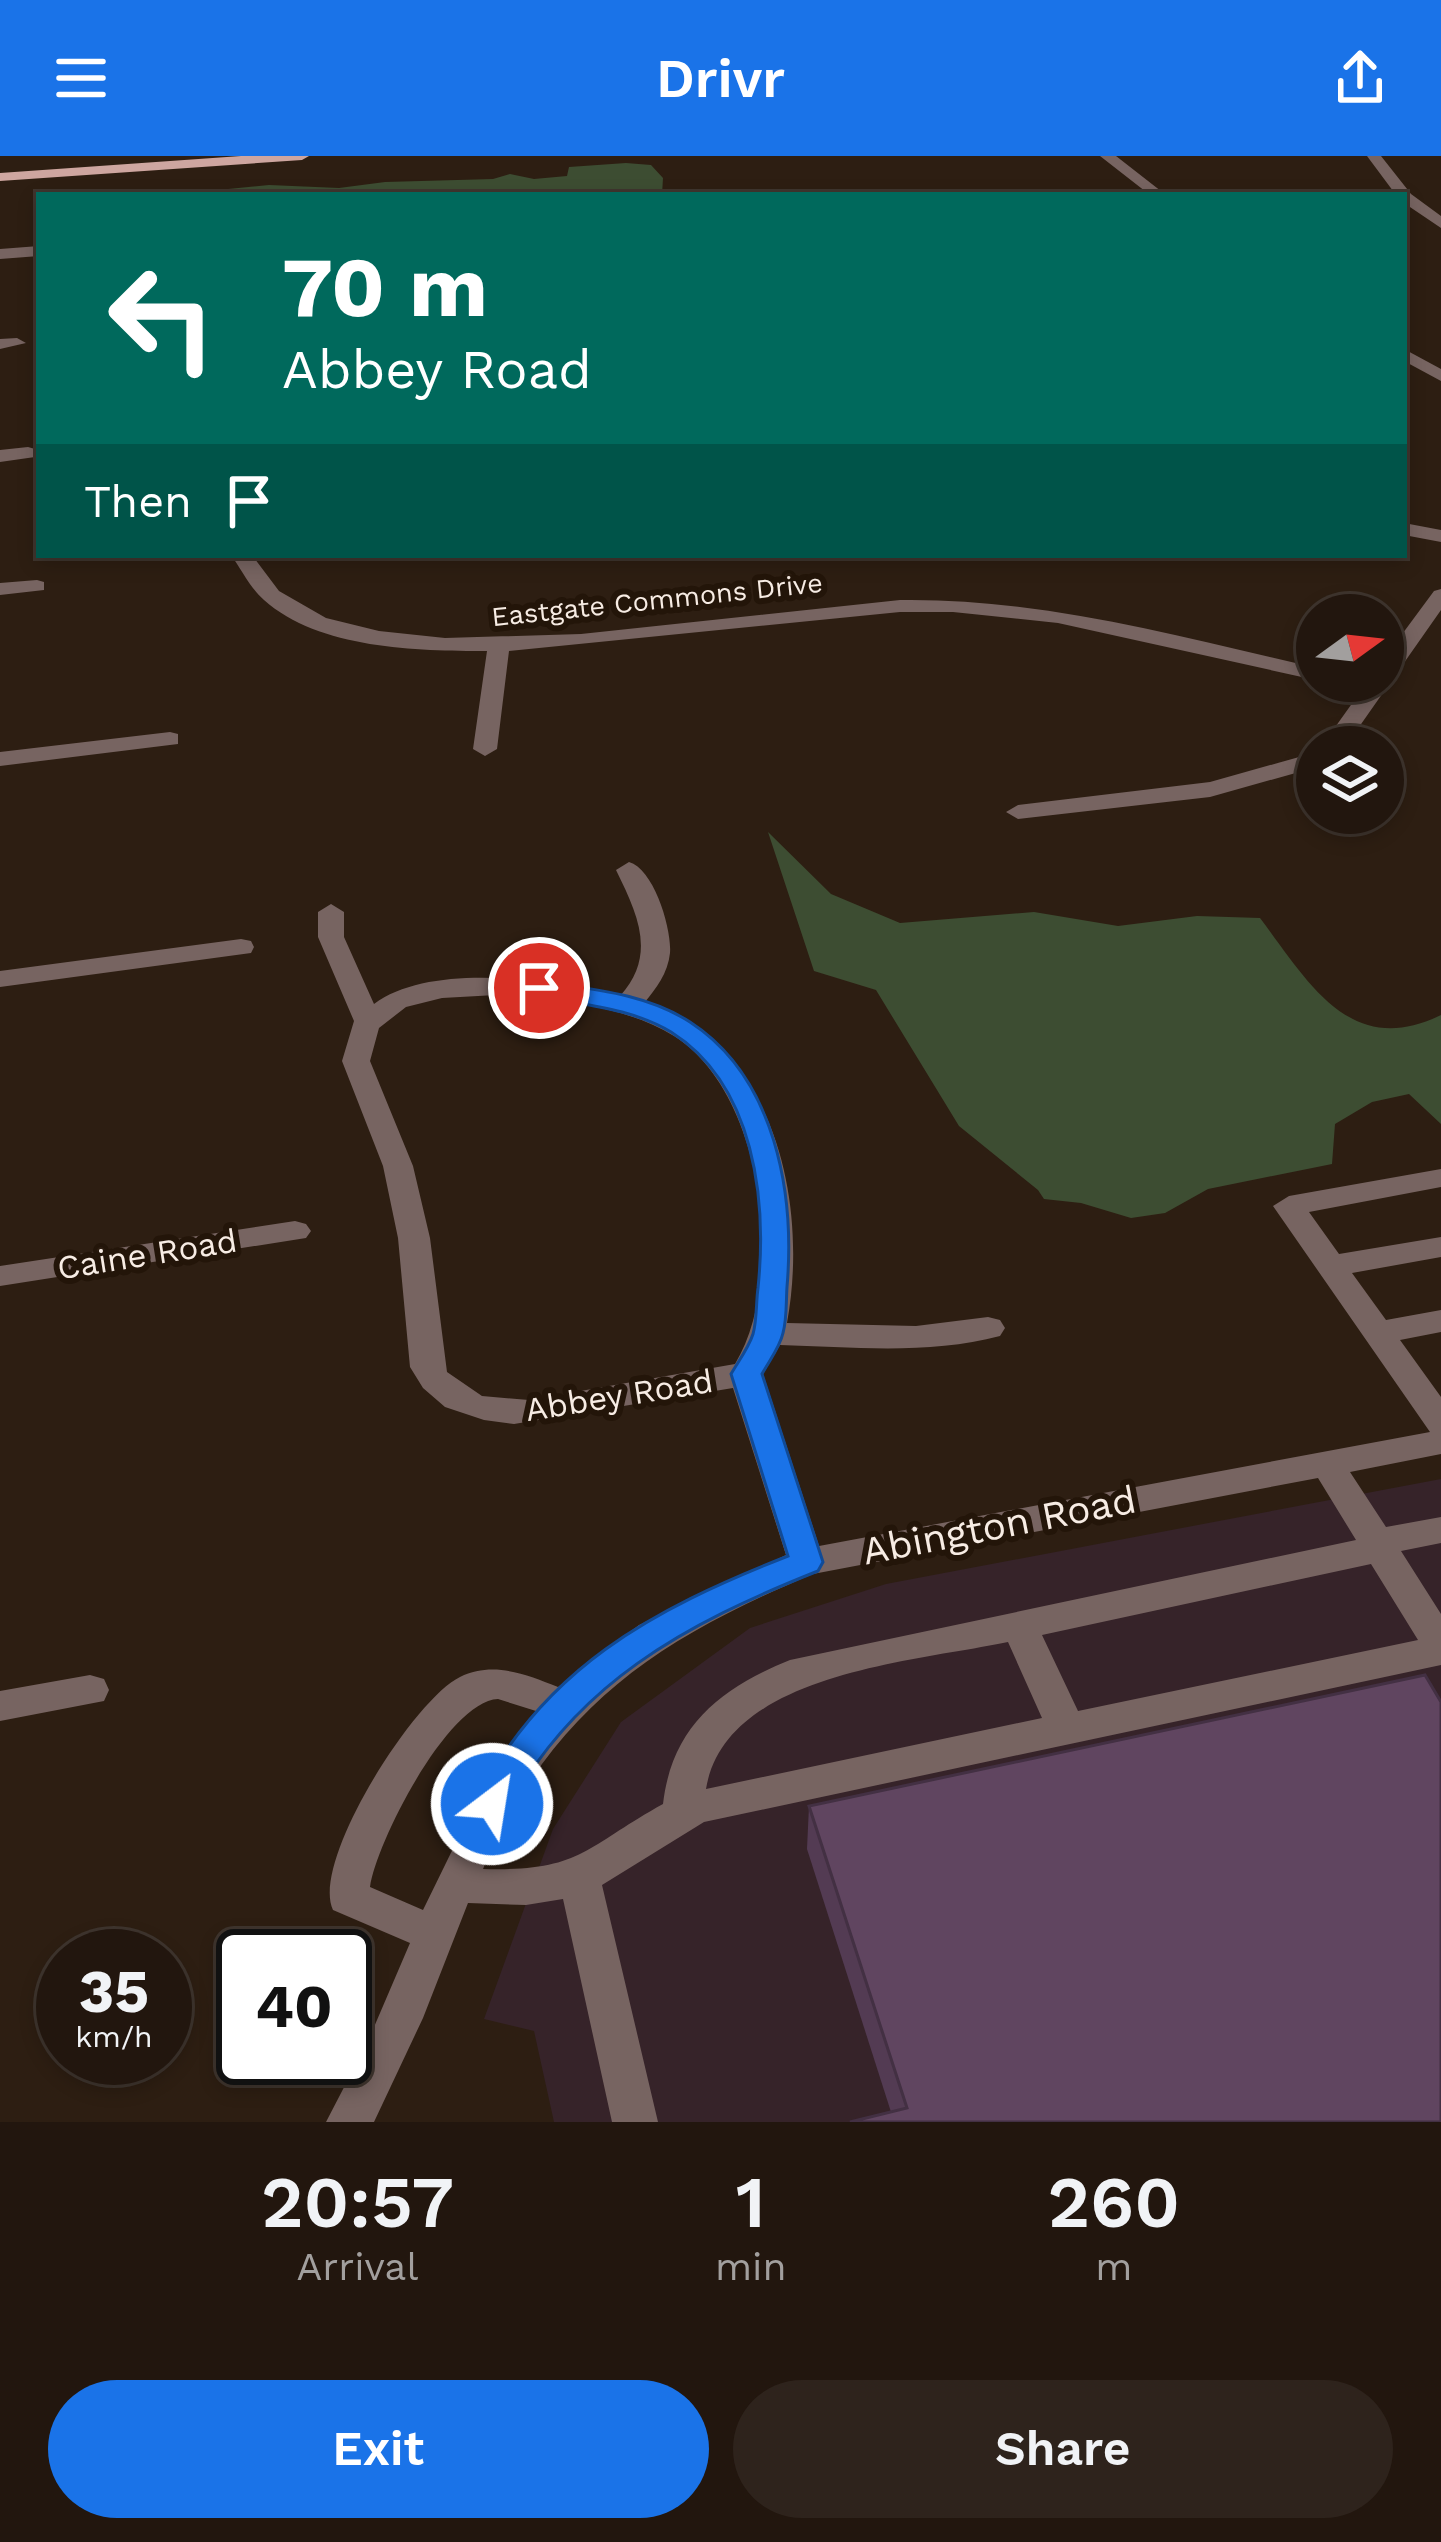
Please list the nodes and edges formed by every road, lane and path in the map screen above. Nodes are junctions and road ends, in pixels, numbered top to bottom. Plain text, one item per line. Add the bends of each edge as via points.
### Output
1 (302, 156) edge
2 (1107, 156) edge
3 (1374, 156) edge
4 (85, 163) edge
5 (0, 177) edge
6 (1155, 192) edge
7 (1401, 192) edge
8 (1407, 198) edge
9 (1441, 223) edge
10 (36, 251) edge
11 (0, 254) edge
12 (1407, 356) edge
13 (1441, 376) edge
14 (28, 454) dead end
15 (0, 456) edge
16 (1407, 530) edge
17 (1441, 536) edge
18 (243, 558) edge
19 (37, 586) dead end
20 (0, 590) edge
21 (1441, 595) edge
22 (1404, 646) edge
23 (498, 649) junction
24 (1296, 670) edge
25 (170, 739) dead end
26 (485, 748) dead end
27 (0, 759) edge
28 (1296, 768) edge
29 (1018, 812) dead end
30 (629, 870) dead end
31 (331, 912) dead end
32 (241, 947) dead end
33 (0, 979) edge
34 (628, 1004) junction
35 (368, 1022) junction
36 (1441, 1178) edge
37 (295, 1231) dead end
38 (1441, 1247) edge
39 (1331, 1266) junction
40 (0, 1276) edge
41 (1441, 1322) edge
42 (988, 1328) dead end
43 (1378, 1333) junction
44 (768, 1334) junction
45 (746, 1374) junction
46 (1441, 1423) edge
47 (1441, 1442) edge
48 (1327, 1463) junction
49 (1441, 1530) edge
50 (1379, 1545) junction
51 (806, 1562) junction
52 (1018, 1623) junction
53 (1436, 1630) edge
54 (90, 1690) dead end
55 (0, 1706) edge
56 (564, 1706) junction
57 (1065, 1726) junction
58 (683, 1812) junction
59 (579, 1877) junction
60 (457, 1885) junction
61 (436, 1935) junction
62 (349, 2122) edge
63 (635, 2122) edge

1 - 4 main road
2 - 6 street
3 - 7 street
4 - 5 main road
8 - 9 street
10 - 11 street
12 - 13 street
14 - 15 street
16 - 17 street
18 - 23 street, Eastgate Commons Drive via 275,598 329,624 416,643
19 - 20 street
21 - 22 street
23 - 24 street, Eastgate Commons Drive via 958,605 1071,620
23 - 26 street
25 - 27 street
28 - 29 street via 1233,785
30 - 34 street via 657,936 651,978
31 - 35 street via 331,937
32 - 33 street
34 - 35 street, Abbey Road via 566,990 461,988 413,997
34 - 44 street, Abbey Road via 698,1041 757,1128 778,1230
35 - 45 street, Abbey Road via 356,1061 398,1166 436,1386 497,1413 529,1412
36 - 39 street via 1289,1206
37 - 40 street, Caine Road
38 - 39 street
39 - 43 street
41 - 43 street
42 - 44 street via 874,1338
43 - 46 street
44 - 45 street, Abbey Road
45 - 51 street, Abbey Road
47 - 48 street, Abington Road
48 - 50 street
48 - 51 street, Abington Road
49 - 50 street
50 - 52 street
50 - 53 street
51 - 56 street, Abington Road via 663,1627
52 - 57 street
52 - 58 street via 840,1660 749,1694 700,1744 684,1779
53 - 57 street
54 - 55 street
56 - 60 street, Abington Road via 511,1768
56 - 61 street via 508,1685 457,1695 432,1723 355,1860 348,1897
57 - 58 street
58 - 59 street
59 - 60 street via 538,1890
59 - 63 street
60 - 61 street, Abington Road
61 - 62 street, Abington Road

